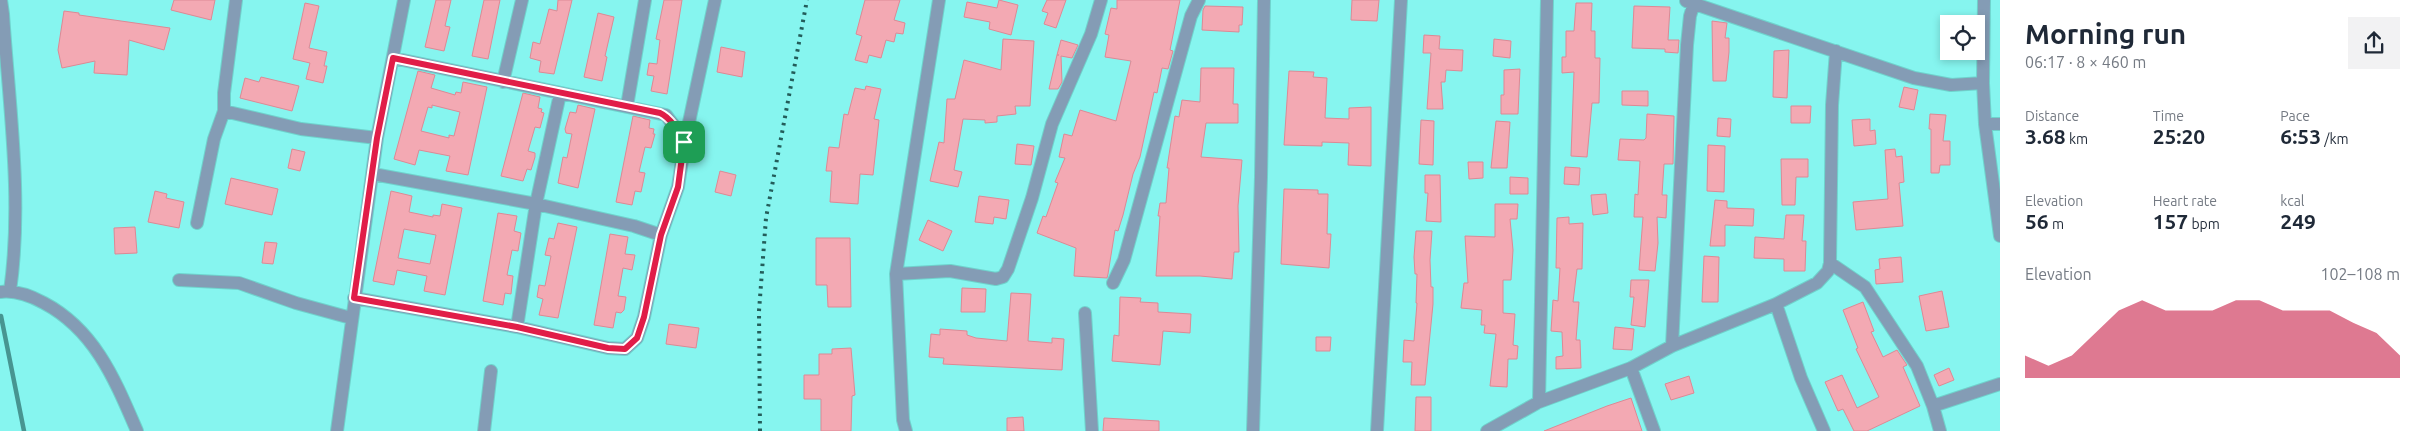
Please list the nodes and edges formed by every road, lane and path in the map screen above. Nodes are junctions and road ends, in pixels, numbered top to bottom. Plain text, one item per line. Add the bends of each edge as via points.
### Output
1 (1, 0) edge
2 (236, 0) edge
3 (404, 0) edge
4 (522, 0) edge
5 (645, 0) edge
6 (715, 0) edge
7 (939, 0) edge
8 (1101, 0) edge
9 (1199, 0) edge
10 (1261, 0) edge
11 (1401, 0) edge
12 (1547, 0) edge
13 (1984, 0) edge
14 (1691, 1) edge
15 (1836, 51) junction
16 (393, 58) junction
17 (503, 82) junction
18 (1983, 83) junction
19 (560, 94) junction
20 (627, 106) junction
21 (224, 111) junction
22 (1985, 124) junction
23 (2000, 124) edge
24 (377, 138) junction
25 (684, 142) junction
26 (372, 174) junction
27 (536, 204) junction
28 (197, 223) dead end
29 (2000, 231) edge
30 (661, 235) junction
31 (1830, 263) junction
32 (896, 274) junction
33 (179, 280) dead end
34 (1114, 283) dead end
35 (5, 292) edge
36 (354, 298) junction
37 (1776, 304) junction
38 (1086, 313) dead end
39 (352, 318) junction
40 (517, 327) junction
41 (1672, 346) junction
42 (1631, 368) junction
43 (491, 371) dead end
44 (2000, 384) edge
45 (1539, 402) junction
46 (1933, 406) junction
47 (137, 431) edge
48 (336, 431) edge
49 (484, 431) edge
50 (906, 431) edge
51 (1092, 431) edge
52 (1253, 431) edge
53 (1377, 431) edge
54 (1487, 431) edge
55 (1654, 431) edge
56 (1824, 431) edge
57 (1940, 431) edge

1 - 35 street via 15,187 15,255
2 - 21 street
3 - 16 street
4 - 17 street
5 - 20 street
6 - 25 street
7 - 32 street
8 - 32 street via 1091,34 1052,124 1032,198 1003,277 996,279 950,271
9 - 34 street via 1191,16 1124,260
10 - 52 street via 1262,177
11 - 53 street
12 - 45 street
13 - 18 street
14 - 15 street
14 - 41 street
15 - 18 street via 1914,78 1951,85
15 - 31 street
16 - 17 street
16 - 24 street
17 - 19 street
18 - 22 street
19 - 20 street
19 - 27 street
20 - 25 street via 666,115
21 - 24 street via 302,129
21 - 28 street via 214,139
22 - 23 street
22 - 29 street
24 - 26 street
25 - 30 street via 678,187
26 - 27 street
26 - 36 street
27 - 30 street
27 - 40 street
30 - 40 street via 644,317 637,338 625,349
31 - 37 street via 1828,271 1817,283
31 - 46 street via 1865,286 1917,366
32 - 50 street
33 - 39 street via 239,283
35 - 47 street via 36,298 63,313 90,339 119,388
36 - 39 street
36 - 40 street
37 - 41 street
37 - 56 street via 1801,378
38 - 51 street
39 - 48 street
41 - 42 street
42 - 45 street
42 - 55 street
43 - 49 street
44 - 46 street
45 - 54 street
46 - 57 street

